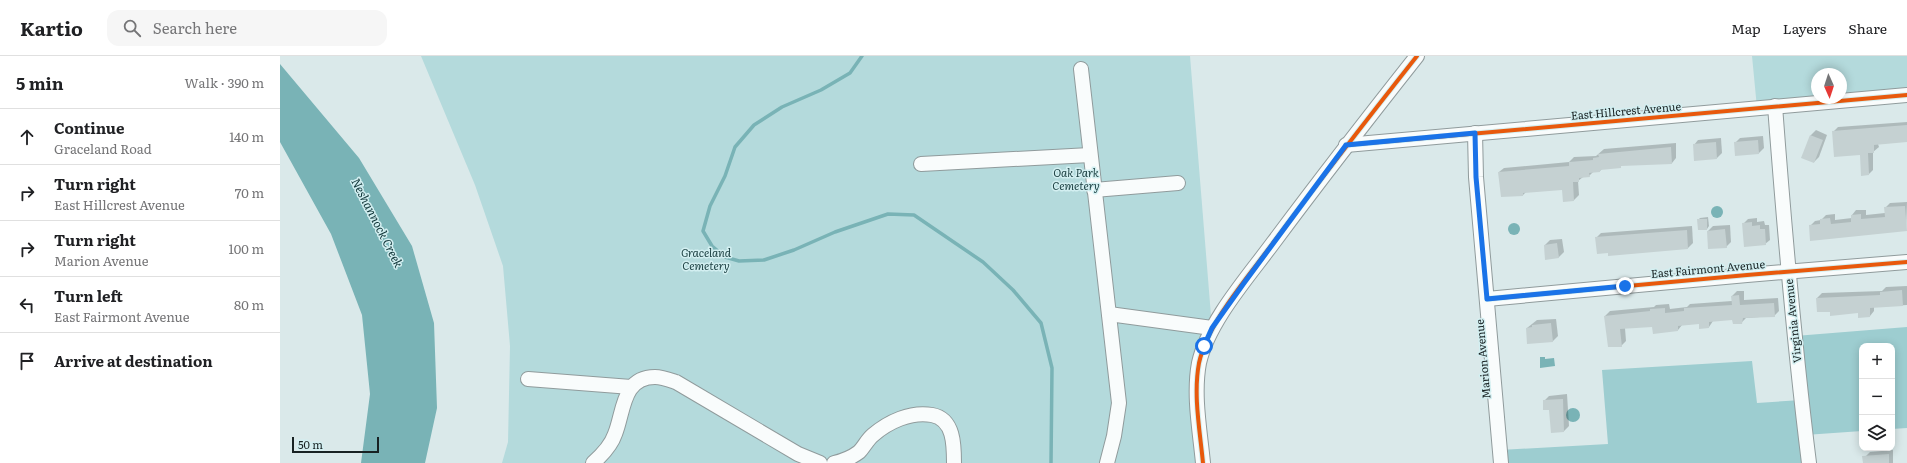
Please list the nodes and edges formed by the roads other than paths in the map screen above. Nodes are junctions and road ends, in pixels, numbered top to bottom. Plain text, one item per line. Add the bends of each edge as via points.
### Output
1 (1417, 56) edge
2 (1080, 69) dead end
3 (1907, 95) edge
4 (1775, 106) junction
5 (1475, 133) junction
6 (1346, 145) junction
7 (1090, 155) junction
8 (921, 164) dead end
9 (1178, 182) dead end
10 (1094, 190) junction
11 (1907, 262) edge
12 (1788, 272) junction
13 (1487, 299) junction
14 (1109, 314) junction
15 (1212, 328) junction
16 (528, 379) dead end
17 (631, 388) junction
18 (852, 460) edge
19 (593, 463) edge
20 (820, 463) edge
21 (834, 463) edge
22 (954, 463) edge
23 (1107, 463) edge
24 (1203, 463) edge
25 (1501, 463) edge
26 (1809, 463) edge

1 - 6 street
2 - 7 street
3 - 4 street, East Hillcrest Avenue
4 - 5 street, East Hillcrest Avenue
4 - 12 street, Virginia Avenue
5 - 6 street, East Hillcrest Avenue
5 - 13 street, Marion Avenue via 1476,177
6 - 15 street
7 - 8 street
7 - 10 street
9 - 10 street
10 - 14 street
11 - 12 street, East Fairmont Avenue
12 - 13 street, East Fairmont Avenue
12 - 26 street, Virginia Avenue via 1803,429
13 - 25 street, Marion Avenue
14 - 15 street
14 - 23 street via 1119,403
15 - 24 street via 1201,358 1197,382
16 - 17 street
17 - 19 street via 622,407 616,434 609,447
17 - 20 street via 634,383 655,377 676,382 798,454
18 - 21 street
18 - 22 street via 873,435 901,418 920,413 938,416 950,429 954,443

